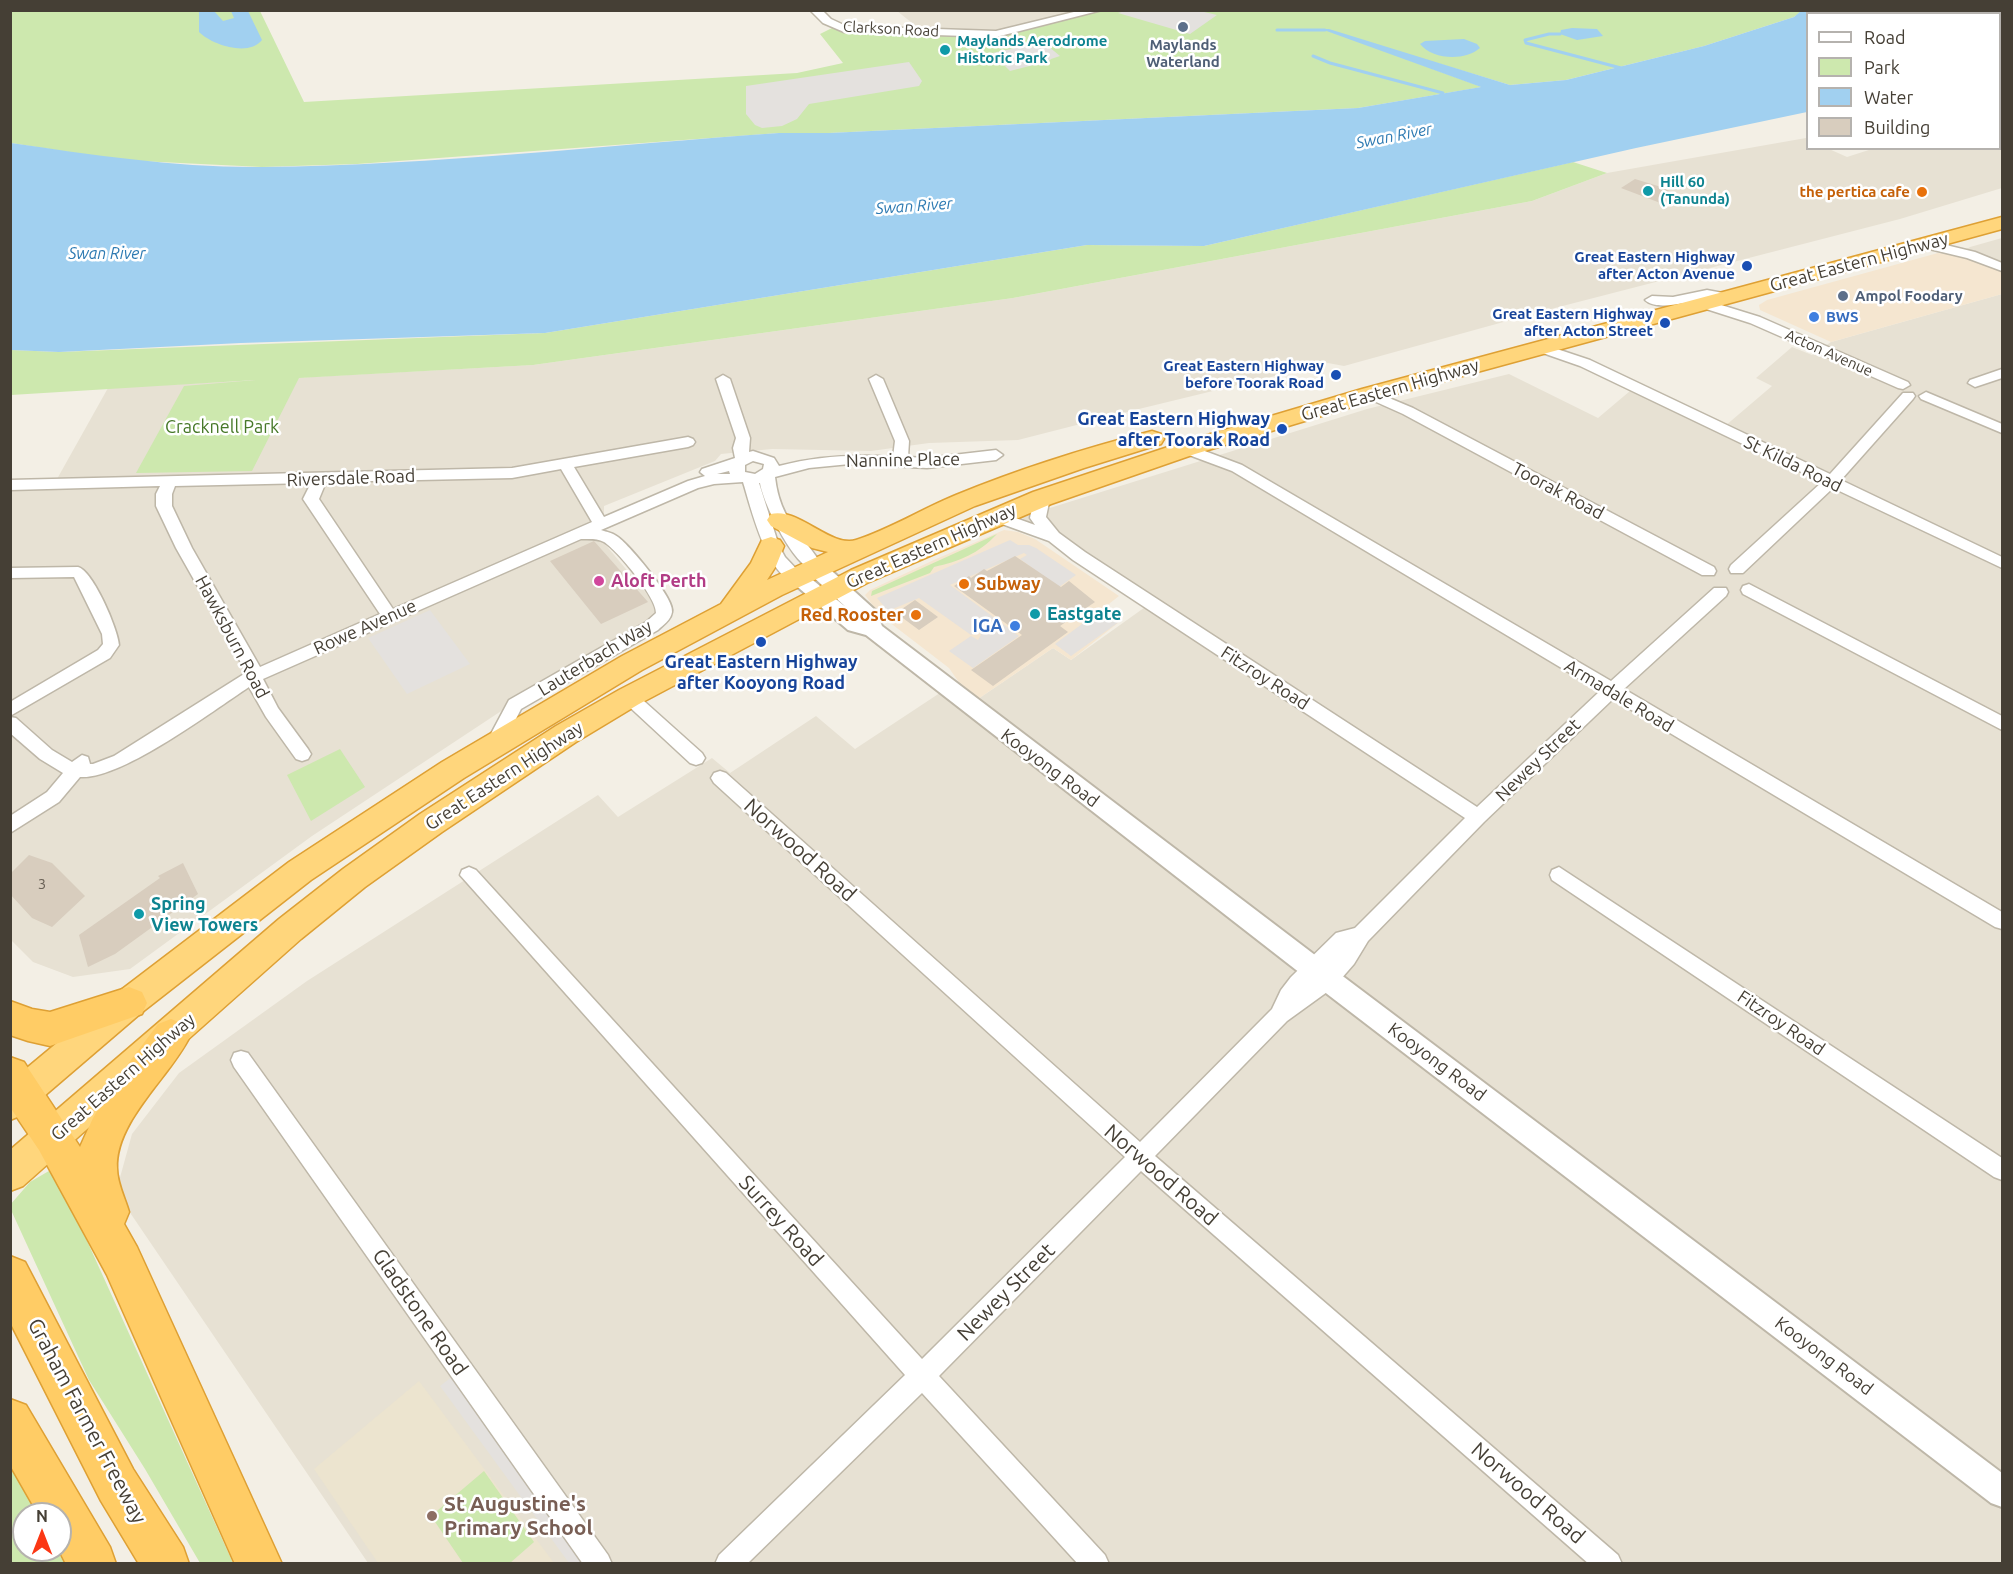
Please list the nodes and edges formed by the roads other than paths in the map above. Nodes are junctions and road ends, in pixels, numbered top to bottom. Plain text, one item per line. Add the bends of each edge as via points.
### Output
1 (815, 10) edge
2 (1042, 10) edge
3 (1097, 10) edge
4 (1055, 21) junction
5 (2002, 204) edge
6 (2002, 224) edge
7 (1959, 235) junction
8 (1925, 244) junction
9 (1971, 255) junction
10 (2002, 267) edge
11 (1652, 300) junction
12 (1714, 301) junction
13 (1755, 320) junction
14 (1572, 340) junction
15 (1542, 348) junction
16 (1585, 363) junction
17 (2002, 374) edge
18 (723, 379) dead end
19 (876, 379) dead end
20 (1975, 383) dead end
21 (1403, 385) junction
22 (1905, 391) junction
23 (1370, 394) junction
24 (1408, 411) junction
25 (2002, 429) edge
26 (743, 438) junction
27 (1219, 439) junction
28 (688, 442) dead end
29 (1186, 449) junction
30 (996, 455) dead end
31 (900, 462) junction
32 (565, 464) junction
33 (766, 466) junction
34 (1237, 468) junction
35 (743, 470) junction
36 (320, 480) junction
37 (169, 482) junction
38 (1831, 482) junction
39 (10, 486) edge
40 (1042, 498) junction
41 (996, 516) junction
42 (780, 520) junction
43 (600, 522) junction
44 (579, 534) junction
45 (1054, 537) junction
46 (771, 546) junction
47 (854, 550) junction
48 (2002, 564) edge
49 (1737, 569) junction
50 (1708, 571) junction
51 (10, 573) edge
52 (806, 573) junction
53 (1749, 590) junction
54 (827, 592) junction
55 (1720, 592) junction
56 (731, 610) junction
57 (388, 612) junction
58 (252, 672) junction
59 (1610, 691) junction
60 (629, 697) junction
61 (11, 713) edge
62 (2002, 723) edge
63 (494, 745) junction
64 (302, 754) dead end
65 (696, 758) dead end
66 (79, 766) junction
67 (720, 778) dead end
68 (1478, 817) junction
69 (10, 826) edge
70 (469, 875) dead end
71 (1559, 875) dead end
72 (2002, 921) edge
73 (1320, 974) junction
74 (129, 1003) junction
75 (10, 1017) edge
76 (171, 1036) junction
77 (241, 1060) dead end
78 (14, 1090) edge
79 (53, 1137) junction
80 (1141, 1157) junction
81 (2002, 1170) edge
82 (10, 1174) edge
83 (122, 1261) junction
84 (10, 1276) edge
85 (922, 1376) junction
86 (10, 1421) edge
87 (2002, 1492) edge
88 (93, 1563) edge
89 (166, 1563) edge
90 (259, 1563) edge
91 (599, 1563) edge
92 (728, 1563) edge
93 (1096, 1563) edge
94 (1609, 1563) edge

1 - 4 street, Clarkson Road via 844,29 985,34
2 - 4 street
3 - 4 street, Clarkson Road
5 - 11 highway, Great Eastern Highway
6 - 7 highway, Great Eastern Highway
7 - 8 highway, Great Eastern Highway
7 - 9 street
8 - 9 street
8 - 12 highway, Great Eastern Highway
9 - 10 street
11 - 12 street, Acton Avenue via 1673,301 1707,294
11 - 47 highway, Great Eastern Highway via 1411,364 1075,462 966,500
12 - 13 street, Acton Avenue
12 - 13 street, Acton Avenue
12 - 14 highway, Great Eastern Highway
13 - 22 street, Acton Avenue
14 - 15 highway, Great Eastern Highway
14 - 16 street
15 - 16 street, St Kilda Road
15 - 21 highway, Great Eastern Highway
16 - 38 street, St Kilda Road
17 - 20 street
18 - 26 street
19 - 31 street via 902,441
21 - 23 highway, Great Eastern Highway
21 - 24 street
22 - 25 street via 1918,398 1926,396
22 - 38 street
23 - 24 street, Toorak Road
23 - 27 highway, Great Eastern Highway
24 - 50 street, Toorak Road
26 - 33 street
26 - 35 street
27 - 29 highway, Great Eastern Highway
27 - 34 street, Armadale Road
28 - 32 street, Riversdale Road
29 - 34 street, Armadale Road
29 - 40 highway, Great Eastern Highway
30 - 31 street, Nannine Place
31 - 33 street, Nannine Place via 850,459
32 - 36 street, Riversdale Road via 512,473
32 - 43 street
33 - 35 street
33 - 35 street via 753,456
33 - 42 street
34 - 59 street, Armadale Road
35 - 43 street, Rowe Avenue via 693,484
35 - 46 street
36 - 37 street, Riversdale Road
36 - 57 street via 311,499
37 - 39 street, Riversdale Road
37 - 58 street, Hawksburn Road via 164,506
38 - 48 street, St Kilda Road
38 - 49 street
40 - 41 highway, Great Eastern Highway
40 - 45 street, Fitzroy Road via 1038,518
41 - 45 street, Fitzroy Road
41 - 54 highway, Great Eastern Highway
42 - 47 highway via 821,542
42 - 52 street via 800,550
43 - 44 street, Rowe Avenue
43 - 57 street, Rowe Avenue
44 - 57 street, Rowe Avenue
44 - 63 street, Lauterbach Way via 601,535 614,541 657,593 663,616 515,705
45 - 68 street, Fitzroy Road
46 - 52 street via 779,560
46 - 56 highway
47 - 52 highway, Great Eastern Highway
49 - 50 street via 1724,566
49 - 53 street via 1751,583
50 - 55 street via 1707,579
51 - 61 street via 78,573 110,634 111,645 96,660
52 - 54 street, Kooyong Road
52 - 56 highway, Great Eastern Highway
53 - 55 street via 1732,595
53 - 62 street
54 - 60 highway, Great Eastern Highway
54 - 73 street, Kooyong Road via 855,625 873,630
55 - 59 street, Newey Street
56 - 63 highway, Great Eastern Highway
57 - 58 street, Rowe Avenue
58 - 64 street, Hawksburn Road
58 - 66 street, Rowe Avenue via 120,761 101,769
59 - 68 street, Newey Street
59 - 72 street, Armadale Road
60 - 65 street
60 - 76 highway, Great Eastern Highway via 508,771 354,878 290,929
61 - 66 street via 58,763
63 - 74 highway, Great Eastern Highway via 300,871
66 - 69 street via 53,797
67 - 80 street, Norwood Road
68 - 73 street, Newey Street via 1361,935 1356,948
70 - 85 street, Surrey Road
71 - 81 street, Fitzroy Road
73 - 80 street, Newey Street via 1301,1004 1280,1015
73 - 87 street, Kooyong Road
74 - 75 highway via 50,1029
74 - 78 highway, Great Eastern Highway
76 - 79 highway, Great Eastern Highway
76 - 83 highway via 113,1120 96,1164
77 - 91 street, Gladstone Road
78 - 79 highway
79 - 82 highway, Great Eastern Highway
79 - 83 highway
80 - 85 street, Newey Street
80 - 94 street, Norwood Road
83 - 90 highway
84 - 89 highway, Graham Farmer Freeway via 117,1485
85 - 92 street, Newey Street
85 - 93 street, Surrey Road
86 - 88 highway

